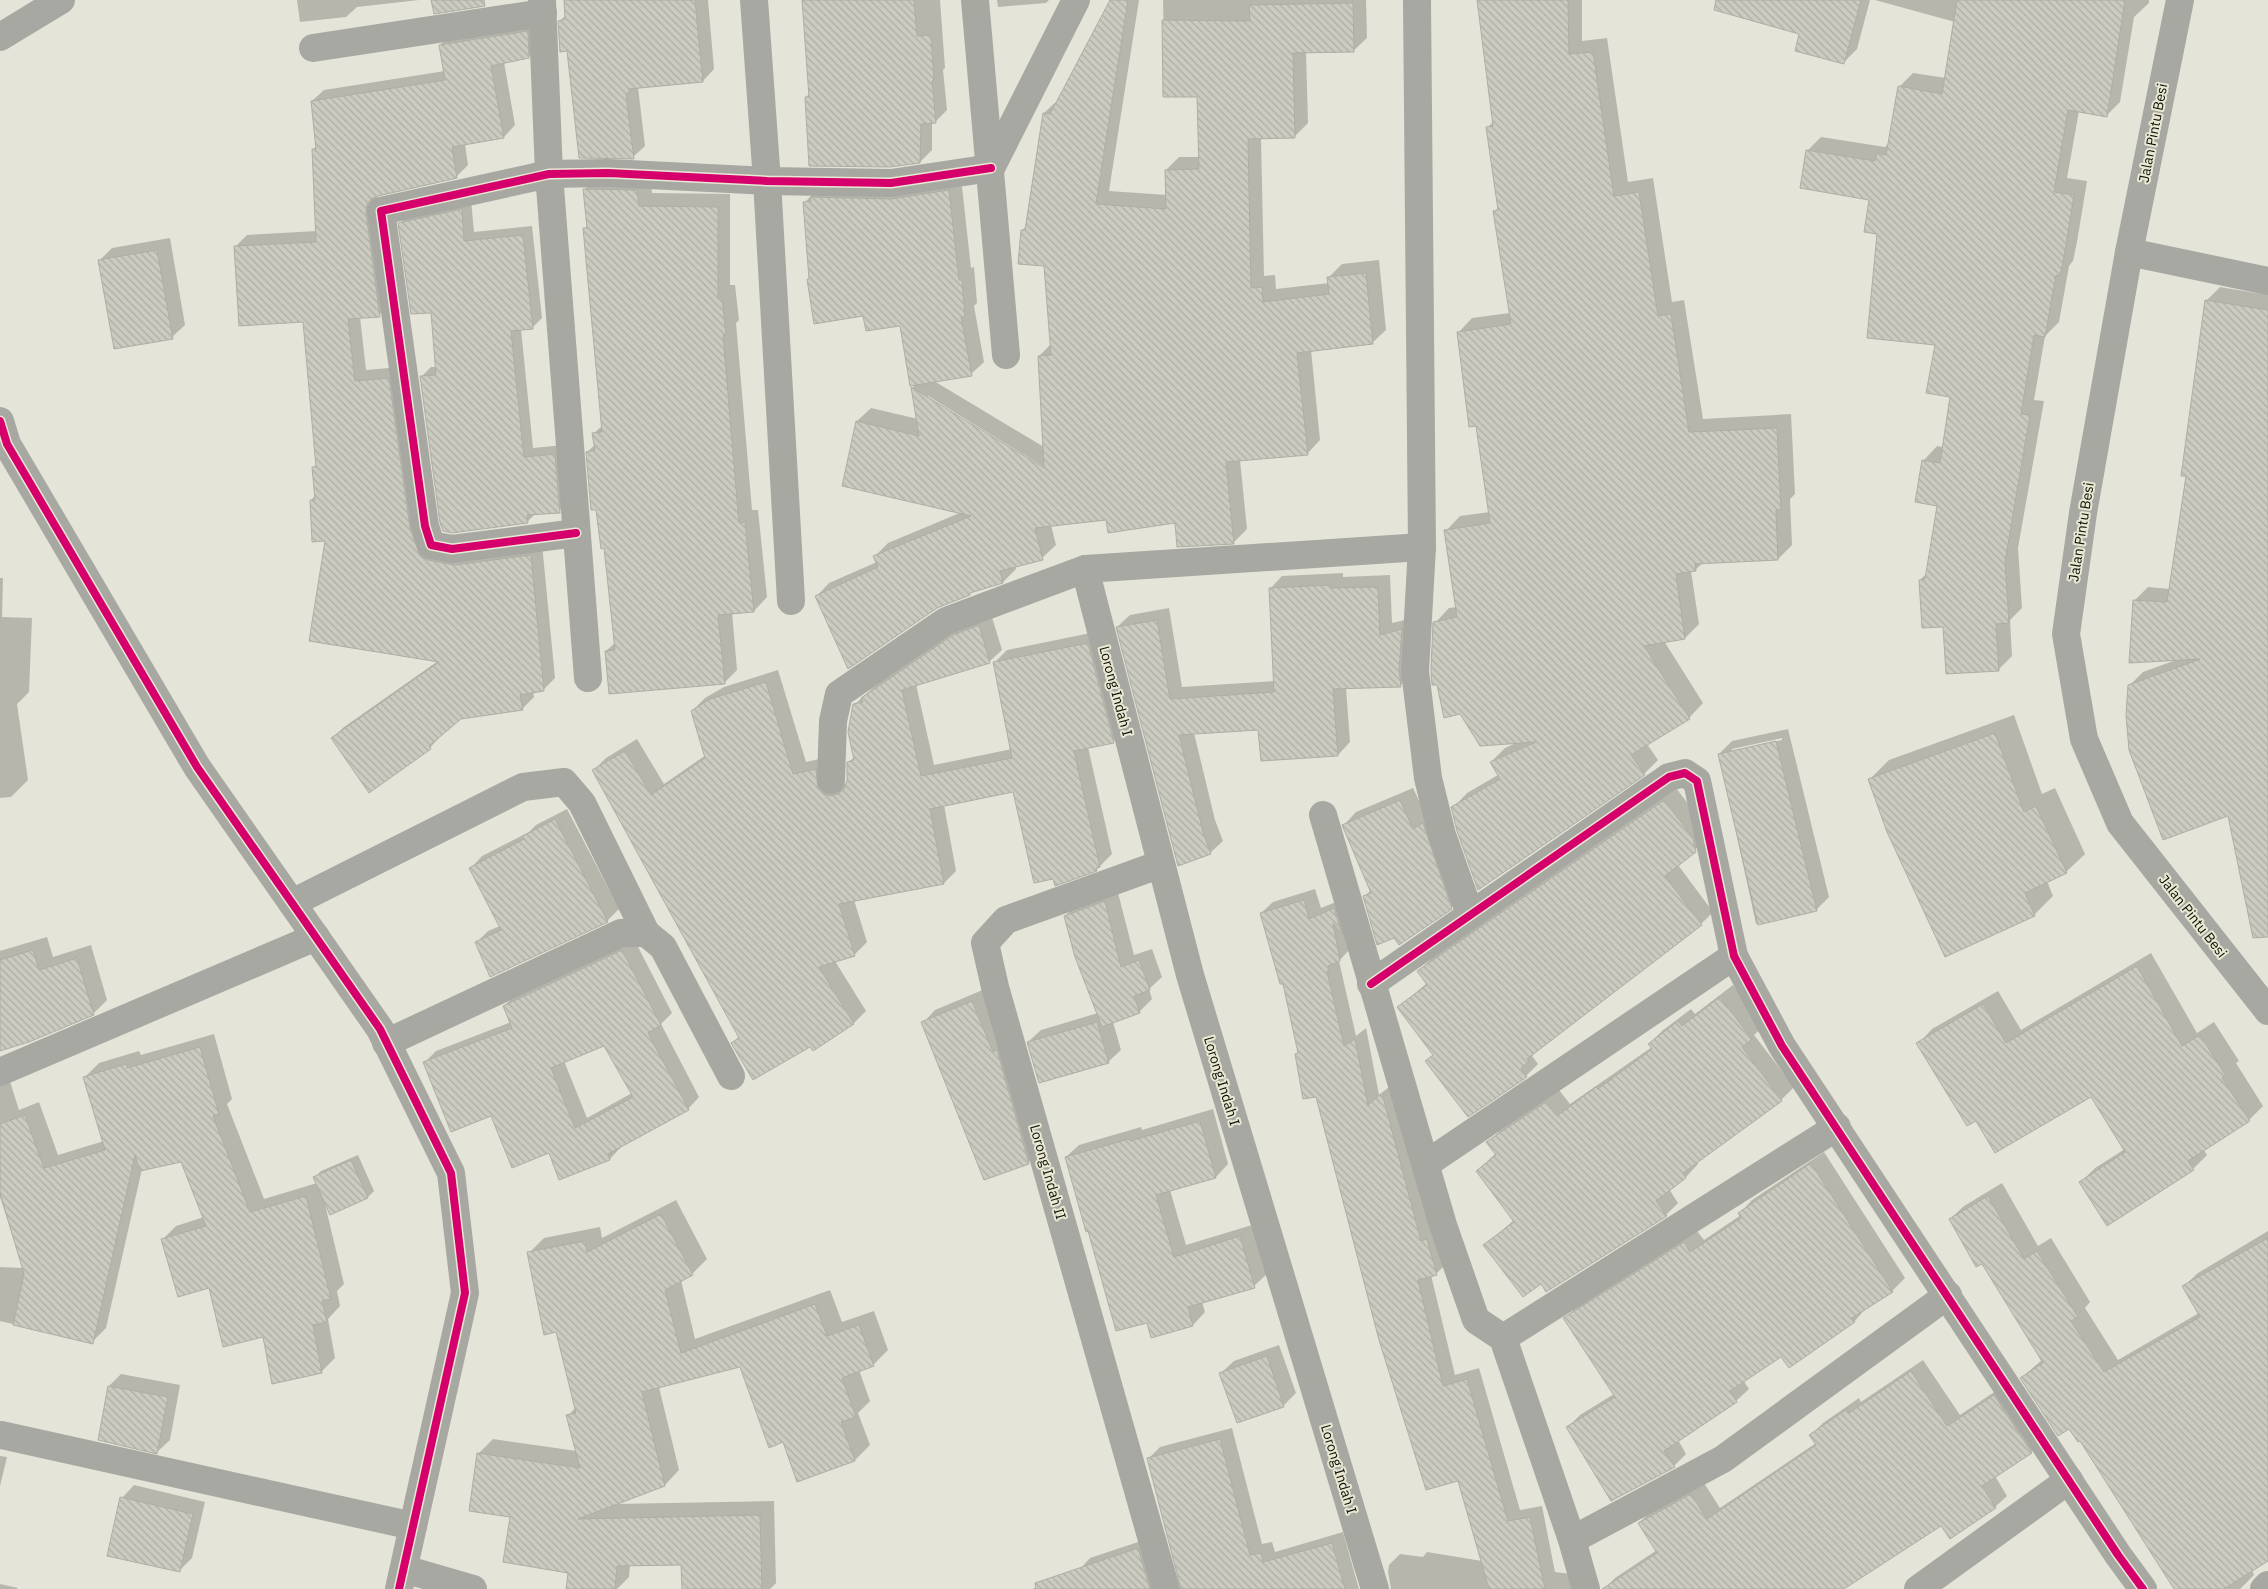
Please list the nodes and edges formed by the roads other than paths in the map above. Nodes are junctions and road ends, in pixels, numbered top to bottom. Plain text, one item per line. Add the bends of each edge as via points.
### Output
1 (62, 0) edge
2 (754, 0) edge
3 (975, 0) edge
4 (1076, 0) edge
5 (1417, 0) edge
6 (2180, 0) edge
7 (542, 7) edge
8 (0, 37) edge
9 (313, 48) dead end
10 (990, 168) junction
11 (549, 174) junction
12 (767, 181) junction
13 (2129, 252) junction
14 (2268, 281) edge
15 (1006, 355) dead end
16 (0, 421) edge
17 (576, 533) junction
18 (1422, 547) junction
19 (1085, 570) junction
20 (791, 601) dead end
21 (588, 678) dead end
22 (831, 780) dead end
23 (1323, 815) dead end
24 (1161, 864) junction
25 (292, 903) junction
26 (1470, 914) junction
27 (646, 933) junction
28 (316, 937) junction
29 (1734, 956) junction
30 (1371, 984) junction
31 (2268, 1011) edge
32 (386, 1043) junction
33 (0, 1072) edge
34 (731, 1076) dead end
35 (1836, 1127) junction
36 (1426, 1164) junction
37 (1948, 1295) junction
38 (1503, 1338) junction
39 (1, 1435) edge
40 (2070, 1480) junction
41 (413, 1526) junction
42 (1572, 1540) junction
43 (402, 1579) edge
44 (2268, 1585) edge
45 (474, 1589) edge
46 (1166, 1589) edge
47 (1375, 1589) edge
48 (1586, 1589) edge
49 (1918, 1589) edge
50 (2143, 1589) edge
51 (2264, 1589) edge

1 - 8 street
2 - 12 street
3 - 10 street
4 - 10 street
5 - 18 street
6 - 13 street, Jalan Pintu Besi
7 - 9 street
7 - 11 street
10 - 12 street via 891,183
10 - 15 street
11 - 12 street via 608,173
11 - 17 street
11 - 17 street via 381,211 425,526 432,545 452,549
12 - 20 street
13 - 14 street
13 - 31 street, Jalan Pintu Besi via 2083,513 2066,634 2084,739 2120,823
16 - 25 street via 7,444 197,767
17 - 21 street
18 - 19 street
18 - 26 street via 1415,670 1420,720 1428,778 1442,835
19 - 22 street via 946,621 839,694 833,721
19 - 24 street, Lorong Indah I
23 - 30 street
24 - 46 street, Lorong Indah II via 1006,920 985,943
24 - 47 street, Lorong Indah I via 1190,975
25 - 27 street via 523,787 564,782 582,803
25 - 28 street
26 - 29 street via 1669,777 1685,773 1697,781
26 - 30 street
27 - 32 street via 621,932
27 - 34 street via 662,947
28 - 32 street via 380,1029
28 - 33 street
29 - 35 street via 1782,1046
29 - 36 street
30 - 36 street
32 - 41 street via 451,1174 465,1293
35 - 37 street
35 - 38 street
36 - 38 street via 1443,1226 1476,1320
37 - 40 street
37 - 42 street via 1723,1459
38 - 42 street
39 - 41 street
40 - 49 street
40 - 50 street
41 - 43 street
42 - 48 street
43 - 45 street
44 - 51 street

